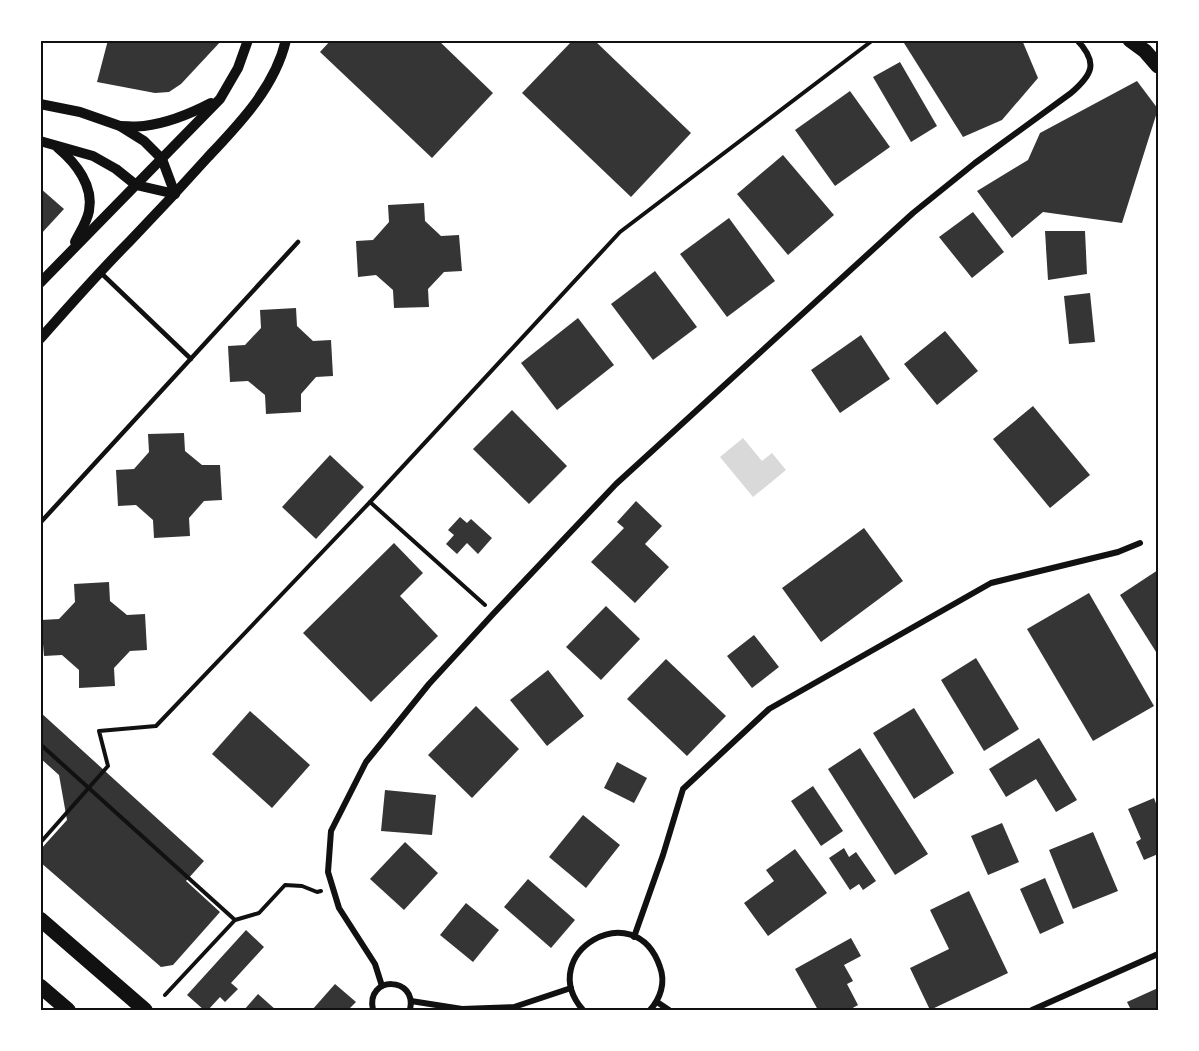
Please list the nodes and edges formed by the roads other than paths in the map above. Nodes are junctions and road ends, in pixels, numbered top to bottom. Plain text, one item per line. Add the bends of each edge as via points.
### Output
1 (248, 40) edge
2 (286, 40) edge
3 (1077, 40) edge
4 (1130, 40) edge
5 (1158, 66) edge
6 (220, 99) junction
7 (40, 104) edge
8 (120, 126) junction
9 (40, 141) edge
10 (53, 144) junction
11 (162, 159) junction
12 (136, 185) junction
13 (175, 194) junction
14 (298, 242) dead end
15 (71, 250) junction
16 (100, 272) junction
17 (40, 283) edge
18 (40, 339) edge
19 (191, 358) junction
20 (40, 523) edge
21 (1140, 543) dead end
22 (40, 919) edge
23 (634, 937) junction
24 (1158, 954) edge
25 (40, 986) edge
26 (382, 986) junction
27 (571, 988) junction
28 (411, 1001) junction
29 (657, 1002) junction
30 (68, 1011) edge
31 (145, 1011) edge
32 (373, 1011) edge
33 (410, 1011) edge
34 (583, 1011) edge
35 (650, 1011) edge
36 (669, 1011) edge
37 (1032, 1011) edge

1 - 6 street
2 - 13 street via 265,90
3 - 26 street via 1090,60 1084,81 913,213 616,484 429,684 366,762 331,831 328,872 339,908 375,964
4 - 5 main road
6 - 8 street via 168,121
6 - 11 street
7 - 8 street
8 - 11 street via 144,141
9 - 10 street
10 - 12 street via 93,156
10 - 15 street via 86,182 89,197 84,225
11 - 12 street
11 - 13 street
12 - 13 street
12 - 15 street
13 - 16 street
14 - 19 lane
15 - 17 street
16 - 18 street
16 - 19 lane
19 - 20 lane
21 - 23 street via 1118,552 990,583 769,708 683,789
22 - 31 main road
23 - 27 street via 621,933 593,939 574,960
23 - 29 street via 648,945 660,965 662,988
24 - 37 street
25 - 30 main road
26 - 28 street via 401,986
26 - 32 street via 374,995
27 - 28 street via 514,1007 462,1009
27 - 34 street
28 - 33 street
29 - 35 street
29 - 36 street

